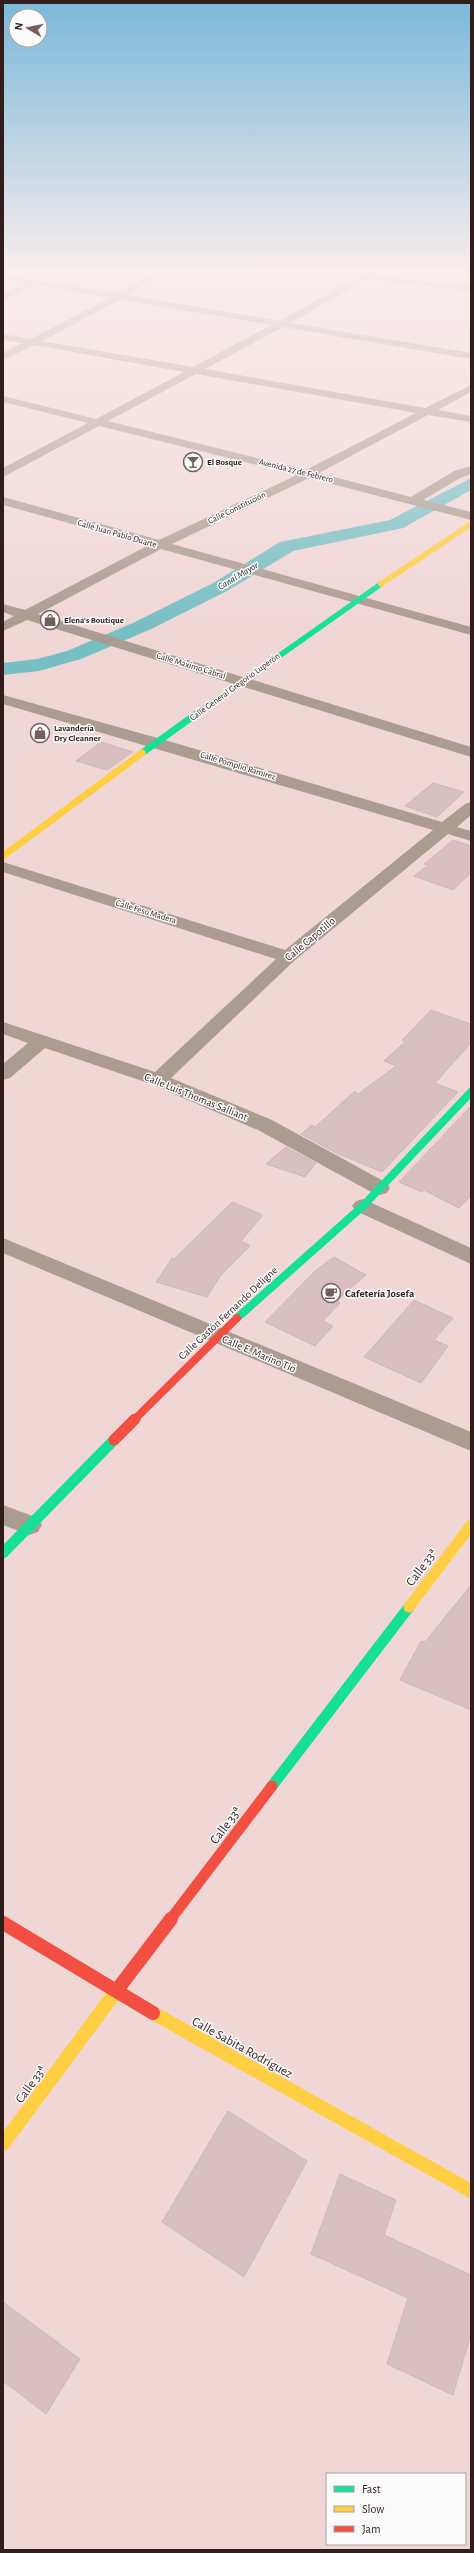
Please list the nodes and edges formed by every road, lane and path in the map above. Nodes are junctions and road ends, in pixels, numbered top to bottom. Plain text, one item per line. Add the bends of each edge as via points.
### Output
1 (158, 390) edge
2 (308, 390) edge
3 (467, 390) edge
4 (3, 399) edge
5 (426, 411) junction
6 (471, 420) edge
7 (100, 423) junction
8 (471, 470) edge
9 (3, 474) edge
10 (308, 474) junction
11 (3, 501) edge
12 (416, 502) junction
13 (471, 516) edge
14 (471, 524) edge
15 (159, 545) junction
16 (358, 599) junction
17 (3, 608) edge
18 (25, 615) junction
19 (3, 627) edge
20 (471, 631) edge
21 (241, 681) junction
22 (3, 699) edge
23 (160, 743) junction
24 (471, 752) edge
25 (471, 807) edge
26 (445, 828) junction
27 (471, 836) edge
28 (3, 856) edge
29 (3, 867) edge
30 (288, 957) junction
31 (3, 1028) edge
32 (41, 1042) junction
33 (3, 1074) edge
34 (158, 1080) junction
35 (471, 1092) edge
36 (380, 1188) junction
37 (363, 1206) junction
38 (3, 1245) edge
39 (471, 1257) edge
40 (217, 1336) junction
41 (471, 1442) edge
42 (3, 1515) edge
43 (29, 1525) junction
44 (471, 1525) edge
45 (3, 1553) edge
46 (3, 1924) edge
47 (115, 1992) junction
48 (3, 2144) edge
49 (471, 2191) edge

1 - 7 street
2 - 5 street
3 - 5 street, Calle Constitución
4 - 7 street, Avenida 27 de Febrero
5 - 6 street
5 - 10 street, Calle Constitución
7 - 9 street
7 - 10 street, Avenida 27 de Febrero
8 - 12 street via 458,474
10 - 12 street, Avenida 27 de Febrero
10 - 15 street, Calle Constitución
11 - 15 street, Calle Juan Pablo Duarte
12 - 13 street, Avenida 27 de Febrero
14 - 16 street, Calle General Gregorio Luperón
15 - 16 street, Calle Juan Pablo Duarte
15 - 18 street, Calle Constitución
16 - 20 street
16 - 21 street, Calle General Gregorio Luperón
17 - 18 street, Calle Máximo Cabral
18 - 19 street, Calle Constitución
18 - 21 street, Calle Máximo Cabral
21 - 23 street, Calle General Gregorio Luperón
21 - 24 street, Calle Máximo Cabral
22 - 23 street, Calle Pomplio Ramírez
23 - 26 street, Calle Pomplio Ramírez
23 - 28 street, Calle General Gregorio Luperón
25 - 26 street, Calle Capotillo
26 - 27 street, Calle Pomplio Ramírez
26 - 30 street, Calle Capotillo
29 - 30 street, Calle Feso Madera
30 - 34 street, Calle Capotillo
31 - 32 street, Calle Luis Thomas Salliant
32 - 33 street
32 - 34 street, Calle Luis Thomas Salliant
34 - 36 street, Calle Luis Thomas Salliant via 265,1126
35 - 36 street, Calle Gastón Fernando Deligne
36 - 37 street, Calle Gastón Fernando Deligne
37 - 39 street
37 - 40 street, Calle Gastón Fernando Deligne
38 - 40 street, Calle E. Marino Tió
40 - 41 street, Calle E. Marino Tió
40 - 43 street, Calle Gastón Fernando Deligne
42 - 43 street
43 - 45 street, Calle Gastón Fernando Deligne
44 - 47 street, Calle 33ª
46 - 47 street, Calle Sabita Rodríguez
47 - 48 street, Calle 33ª
47 - 49 street, Calle Sabita Rodríguez

